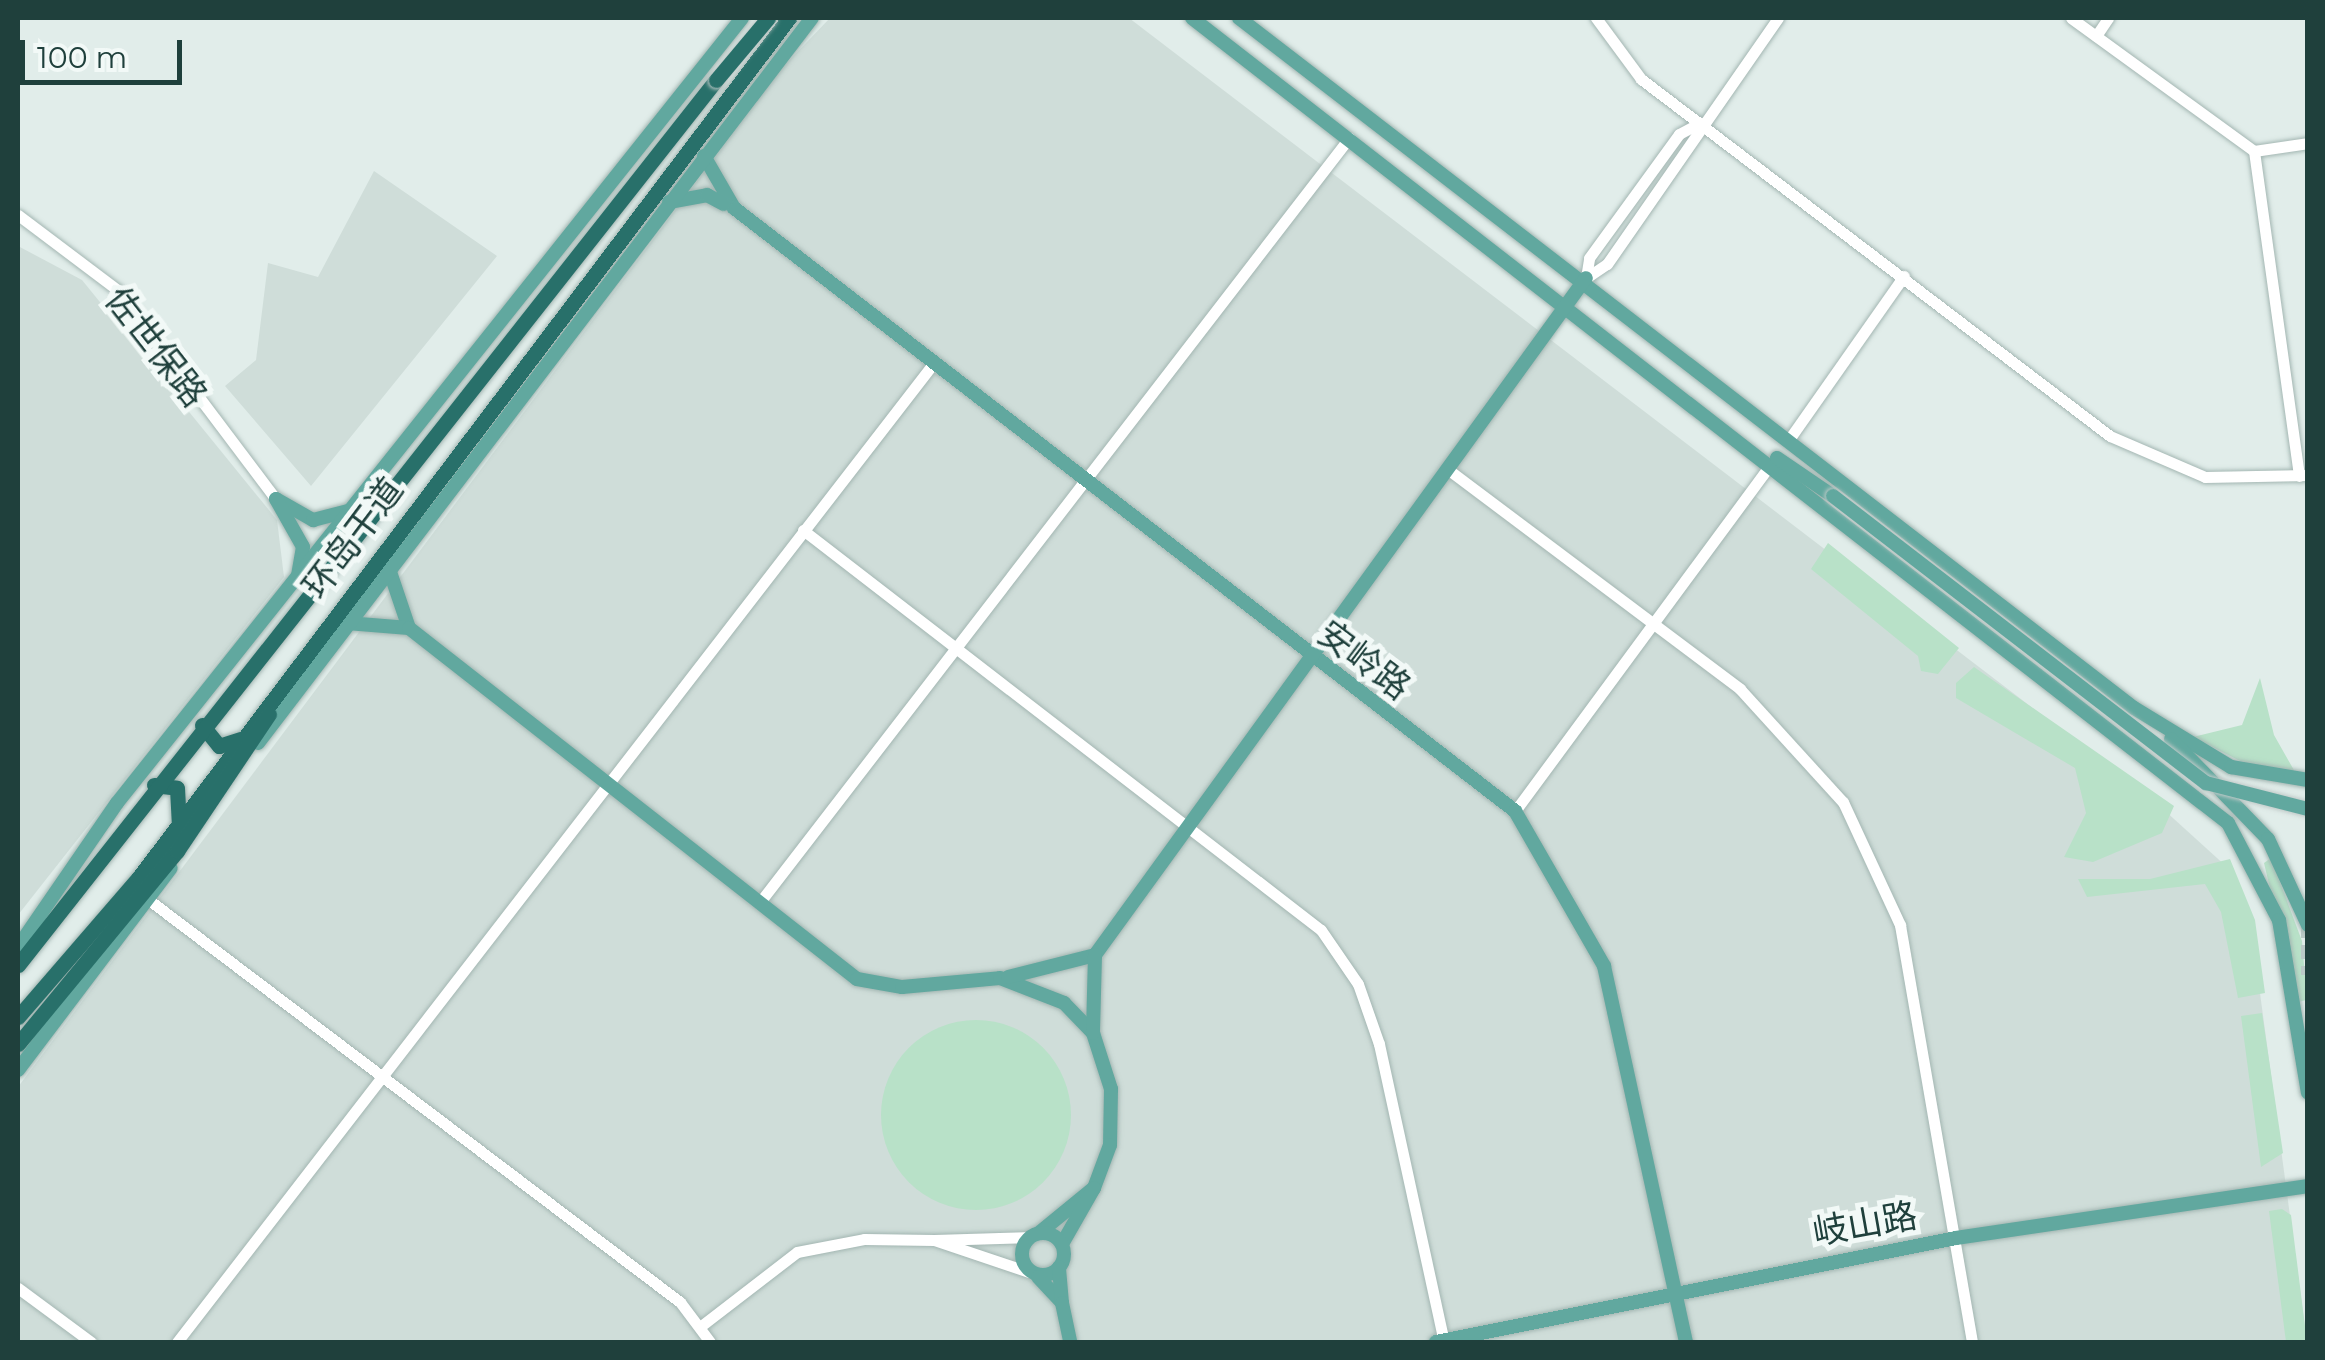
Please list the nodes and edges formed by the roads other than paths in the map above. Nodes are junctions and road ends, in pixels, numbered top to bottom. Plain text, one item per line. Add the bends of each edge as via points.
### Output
1 (742, 18) edge
2 (768, 18) edge
3 (789, 18) edge
4 (812, 18) edge
5 (1192, 18) edge
6 (1239, 18) edge
7 (1596, 18) edge
8 (1778, 18) edge
9 (2071, 18) edge
10 (2108, 18) edge
11 (2096, 36) junction
12 (1700, 123) junction
13 (1349, 138) junction
14 (2308, 143) edge
15 (2254, 151) junction
16 (704, 156) junction
17 (668, 203) junction
18 (734, 208) junction
19 (18, 215) edge
20 (1904, 276) junction
21 (1586, 278) junction
22 (1568, 306) junction
23 (933, 364) junction
24 (1694, 402) junction
25 (1790, 438) junction
26 (1771, 464) junction
27 (1450, 471) junction
28 (2303, 475) edge
29 (1086, 483) junction
30 (276, 499) junction
31 (359, 506) junction
32 (802, 530) junction
33 (389, 568) junction
34 (297, 581) junction
35 (347, 623) junction
36 (1652, 623) junction
37 (408, 628) junction
38 (958, 648) junction
39 (299, 660) junction
40 (1314, 661) junction
41 (2134, 708) junction
42 (202, 725) junction
43 (241, 738) junction
44 (2308, 780) edge
45 (606, 781) junction
46 (154, 785) junction
47 (222, 793) junction
48 (2308, 809) edge
49 (1515, 811) junction
50 (179, 824) junction
51 (1192, 827) junction
52 (149, 900) junction
53 (760, 902) junction
54 (2308, 925) edge
55 (18, 947) edge
56 (1095, 955) junction
57 (18, 965) edge
58 (1000, 978) junction
59 (18, 1017) edge
60 (1094, 1033) junction
61 (18, 1044) edge
62 (18, 1070) edge
63 (379, 1073) junction
64 (2308, 1094) edge
65 (2308, 1186) edge
66 (1094, 1188) junction
67 (1035, 1235) junction
68 (1956, 1238) junction
69 (934, 1240) junction
70 (1062, 1244) junction
71 (1059, 1266) junction
72 (1033, 1274) junction
73 (18, 1288) edge
74 (1676, 1289) junction
75 (1062, 1303) junction
76 (701, 1326) junction
77 (91, 1342) edge
78 (177, 1342) edge
79 (710, 1342) edge
80 (1070, 1342) edge
81 (1441, 1342) edge
82 (1686, 1342) edge
83 (1972, 1342) edge

1 - 31 main road
2 - 42 highway, 环岛干道, bridge
3 - 39 highway, 环岛干道
4 - 16 main road
5 - 13 main road
6 - 21 main road
7 - 12 street via 1641,80
8 - 12 street
9 - 11 street
10 - 11 street
11 - 15 street
12 - 20 street
12 - 21 street via 1618,249
13 - 22 main road
13 - 29 street
14 - 15 street
15 - 28 street
16 - 17 main road
16 - 18 main road
17 - 18 main road via 706,195
17 - 33 main road
18 - 23 main road, 安岭路
19 - 30 street, 佐世保路 via 119,291
20 - 25 street
20 - 28 street via 2152,459 2205,477
21 - 22 main road
21 - 25 main road
22 - 24 main road
22 - 27 main road
23 - 29 main road, 安岭路
23 - 32 street
24 - 26 main road
24 - 48 main road, bridge via 1833,496 2206,783
25 - 41 main road
26 - 36 street
26 - 64 main road via 2192,788 2245,848 2279,920
27 - 36 street
27 - 40 main road
29 - 38 street
29 - 40 main road, 安岭路
30 - 31 main road via 313,520
30 - 34 main road via 303,547
31 - 34 main road
32 - 38 street
32 - 45 street
33 - 35 main road
33 - 37 main road via 390,593
34 - 55 main road via 117,803
35 - 37 main road
35 - 47 main road
36 - 49 street
36 - 68 street via 1790,735 1843,802 1880,870 1900,925
37 - 45 main road
38 - 51 street
38 - 53 street
39 - 43 highway, 环岛干道
39 - 47 highway
40 - 49 main road, 安岭路
40 - 51 main road
41 - 44 main road via 2230,767
41 - 54 main road via 2216,776 2268,839
42 - 43 highway via 219,746
42 - 46 highway, 环岛干道
43 - 50 highway, 环岛干道
45 - 53 main road
45 - 63 street
46 - 50 highway via 177,788
46 - 57 highway, 环岛干道
47 - 52 main road
47 - 61 highway
49 - 74 main road, 安岭路 via 1604,966
50 - 59 highway, 环岛干道
51 - 56 main road
51 - 81 street via 1321,930 1358,984
52 - 62 main road
52 - 63 street
53 - 58 main road via 841,969 878,986
56 - 58 main road
56 - 60 main road
58 - 60 main road via 1064,1003
60 - 66 main road via 1114,1116
63 - 76 street
63 - 78 street
65 - 68 main road, 岐山路
66 - 67 main road
66 - 70 main road
67 - 69 street
67 - 70 main road
67 - 72 main road
68 - 74 main road, 岐山路
68 - 83 street
69 - 72 street
69 - 76 street via 864,1238 797,1252
70 - 71 main road
71 - 72 main road
71 - 75 main road
72 - 75 main road
73 - 77 street
74 - 81 main road, 岐山路
74 - 82 main road, 安岭路
75 - 80 main road
76 - 79 street

